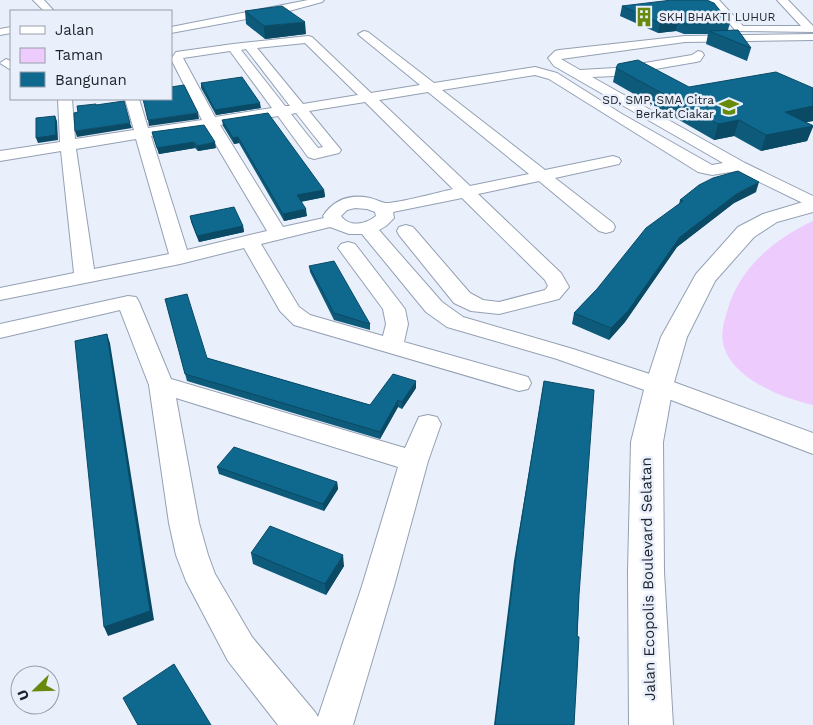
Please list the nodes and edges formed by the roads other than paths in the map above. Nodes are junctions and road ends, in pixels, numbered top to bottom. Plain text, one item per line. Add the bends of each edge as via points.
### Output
1 (38, 0) edge
2 (319, 0) edge
3 (714, 0) edge
4 (782, 0) edge
5 (48, 10) edge
6 (172, 30) edge
7 (364, 34) dead end
8 (813, 37) edge
9 (685, 42) junction
10 (249, 45) junction
11 (233, 47) junction
12 (579, 74) junction
13 (430, 87) junction
14 (368, 96) junction
15 (66, 100) edge
16 (132, 100) edge
17 (300, 107) junction
18 (282, 110) junction
19 (211, 123) junction
20 (142, 135) junction
21 (68, 146) junction
22 (0, 156) edge
23 (612, 161) dead end
24 (739, 166) junction
25 (541, 176) junction
26 (466, 192) junction
27 (813, 204) edge
28 (383, 209) junction
29 (333, 221) junction
30 (606, 227) dead end
31 (367, 228) junction
32 (406, 230) dead end
33 (278, 234) junction
34 (249, 240) junction
35 (348, 248) dead end
36 (180, 258) junction
37 (85, 277) junction
38 (0, 294) edge
39 (0, 332) edge
40 (391, 347) junction
41 (519, 383) dead end
42 (161, 385) junction
43 (659, 386) junction
44 (428, 424) dead end
45 (813, 444) edge
46 (414, 461) junction
47 (302, 725) edge
48 (334, 725) edge
49 (651, 725) edge

1 - 5 street
2 - 6 street
3 - 4 street via 740,29 810,29
7 - 13 street
8 - 9 street
9 - 12 street via 699,52 696,58 615,72
9 - 12 street via 633,45 555,56 555,61
10 - 11 street
10 - 14 street via 308,40
10 - 17 street
11 - 18 street
11 - 19 street via 178,56
12 - 24 street
13 - 14 street
13 - 24 street via 521,72 546,73 704,169
13 - 25 street
14 - 17 street
14 - 26 street
15 - 21 street
16 - 20 street
17 - 18 street
17 - 18 street via 333,150 314,154
18 - 19 street
19 - 20 street
19 - 33 street
20 - 21 street
20 - 36 street
21 - 22 street
21 - 37 street
23 - 25 street
24 - 27 street
25 - 26 street
25 - 30 street
26 - 28 street
26 - 32 street via 554,277 559,287 552,295 499,308 470,302 462,298
27 - 43 street, Jalan Ecopolis Boulevard Selatan via 770,218 746,232 729,249 704,279 674,337
28 - 29 street via 370,203 345,204 333,212
28 - 31 street via 385,218
29 - 31 street via 346,228
29 - 33 street
31 - 43 street via 434,307 455,322
33 - 34 street
34 - 36 street
34 - 40 street via 294,315 312,324
35 - 40 street via 394,309 398,330
36 - 37 street
37 - 38 street
39 - 42 street via 128,302
40 - 41 street
42 - 46 street
42 - 47 street via 184,523 202,581 240,649
43 - 45 street
43 - 49 street, Jalan Ecopolis Boulevard Selatan via 647,442 646,572
44 - 46 street
46 - 48 street

